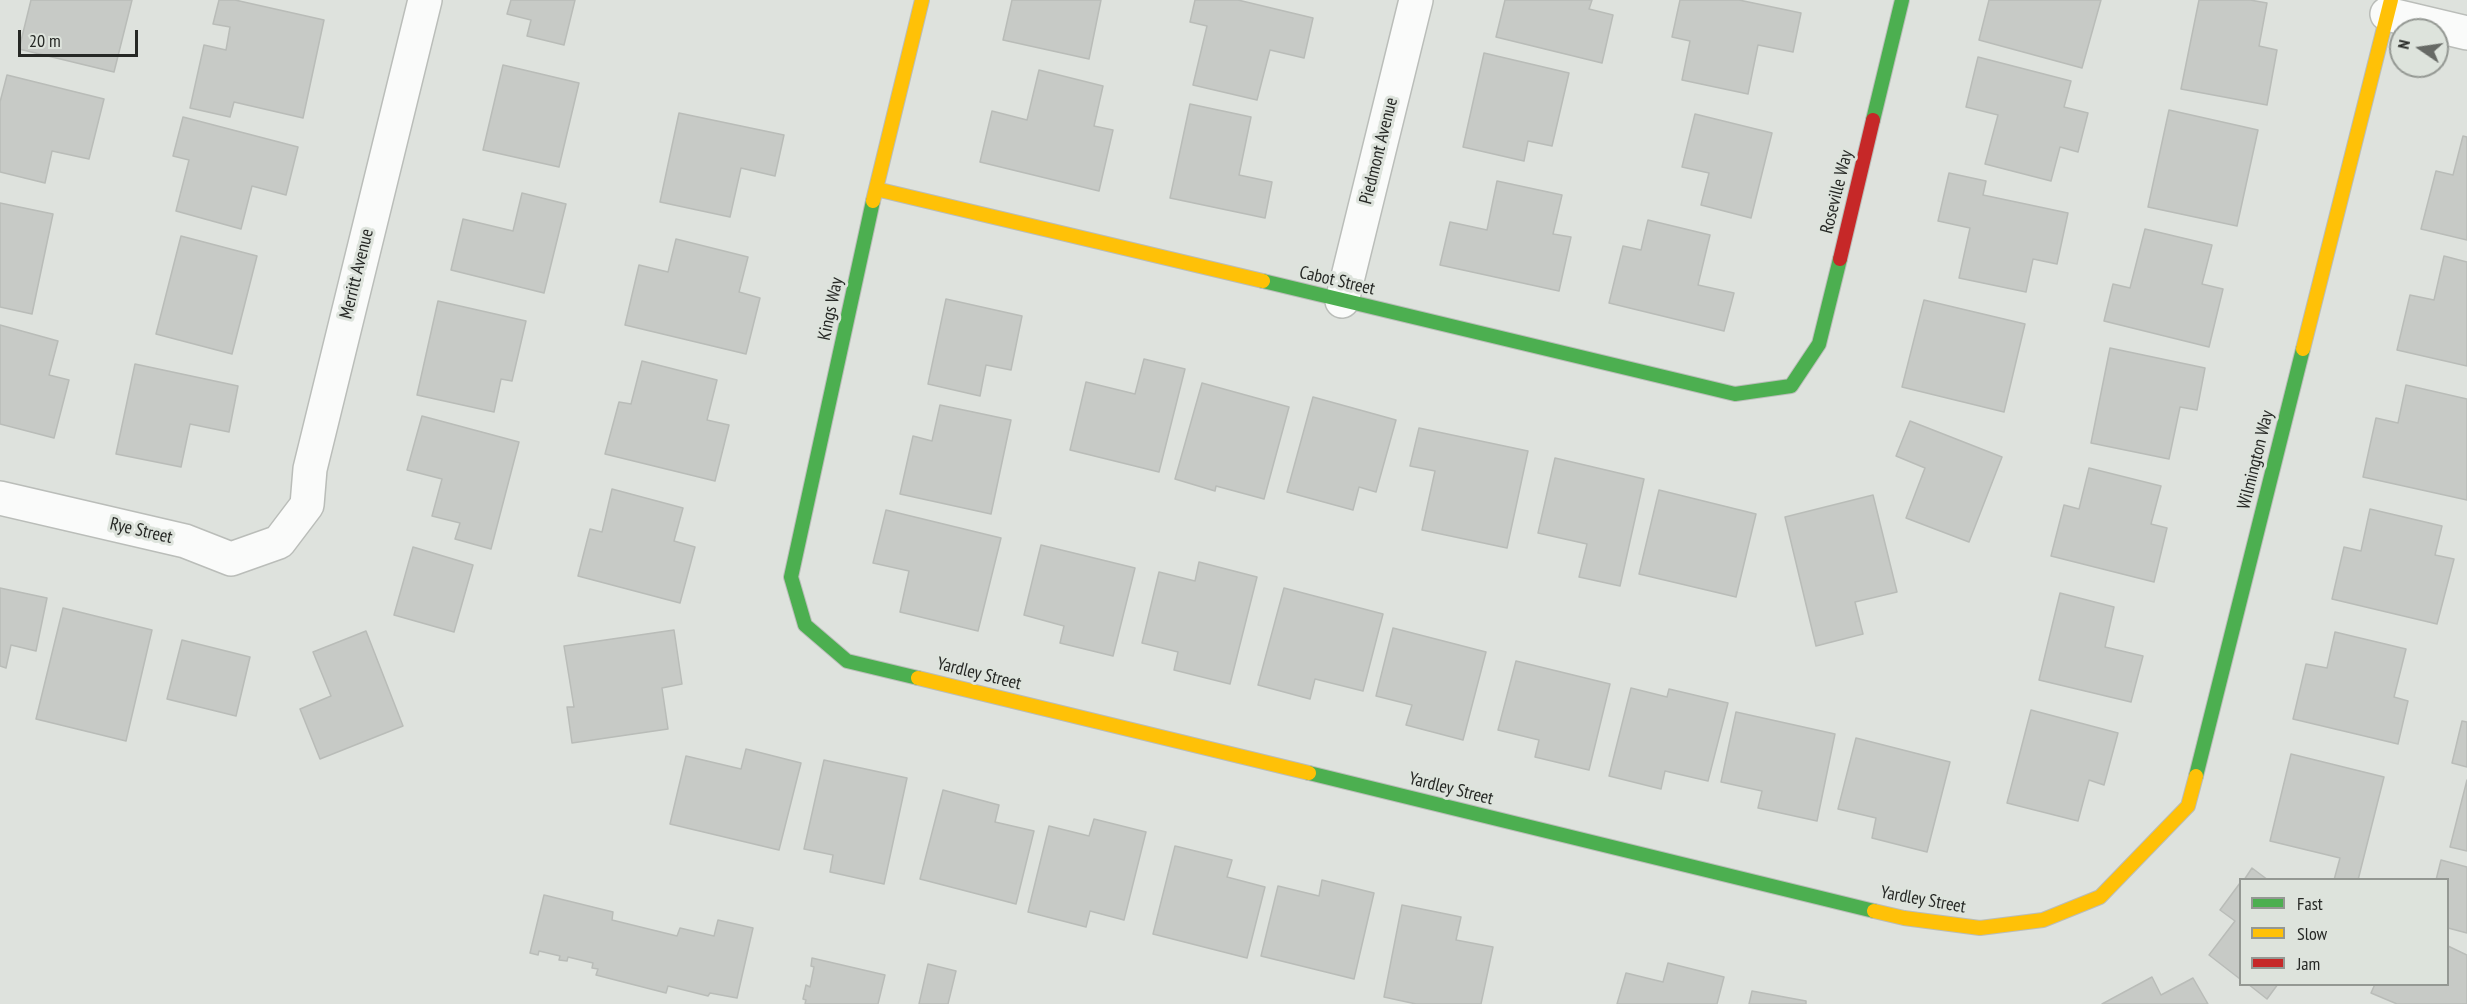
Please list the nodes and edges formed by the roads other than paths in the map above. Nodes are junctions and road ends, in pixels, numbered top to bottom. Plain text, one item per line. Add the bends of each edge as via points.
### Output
1 (425, 0) edge
2 (922, 0) edge
3 (1416, 0) edge
4 (1902, 0) edge
5 (2389, 7) edge
6 (2467, 33) edge
7 (876, 189) junction
8 (1342, 301) junction
9 (1791, 386) joint
10 (0, 498) edge
11 (279, 542) joint
12 (806, 625) joint
13 (2100, 897) joint

1 - 11 street, Merritt Avenue via 310,469 307,506
2 - 7 street, Kings Way
3 - 8 street, Piedmont Avenue
4 - 9 street, Roseville Way via 1819,344
5 - 6 street
5 - 13 street, Wilmington Way via 2188,806
7 - 8 street, Cabot Street
7 - 12 street, Kings Way via 791,577
8 - 9 street, Cabot Street via 1735,394
10 - 11 street, Rye Street via 184,541 231,559
12 - 13 street, Yardley Street via 847,661 1904,918 1980,928 2043,920

